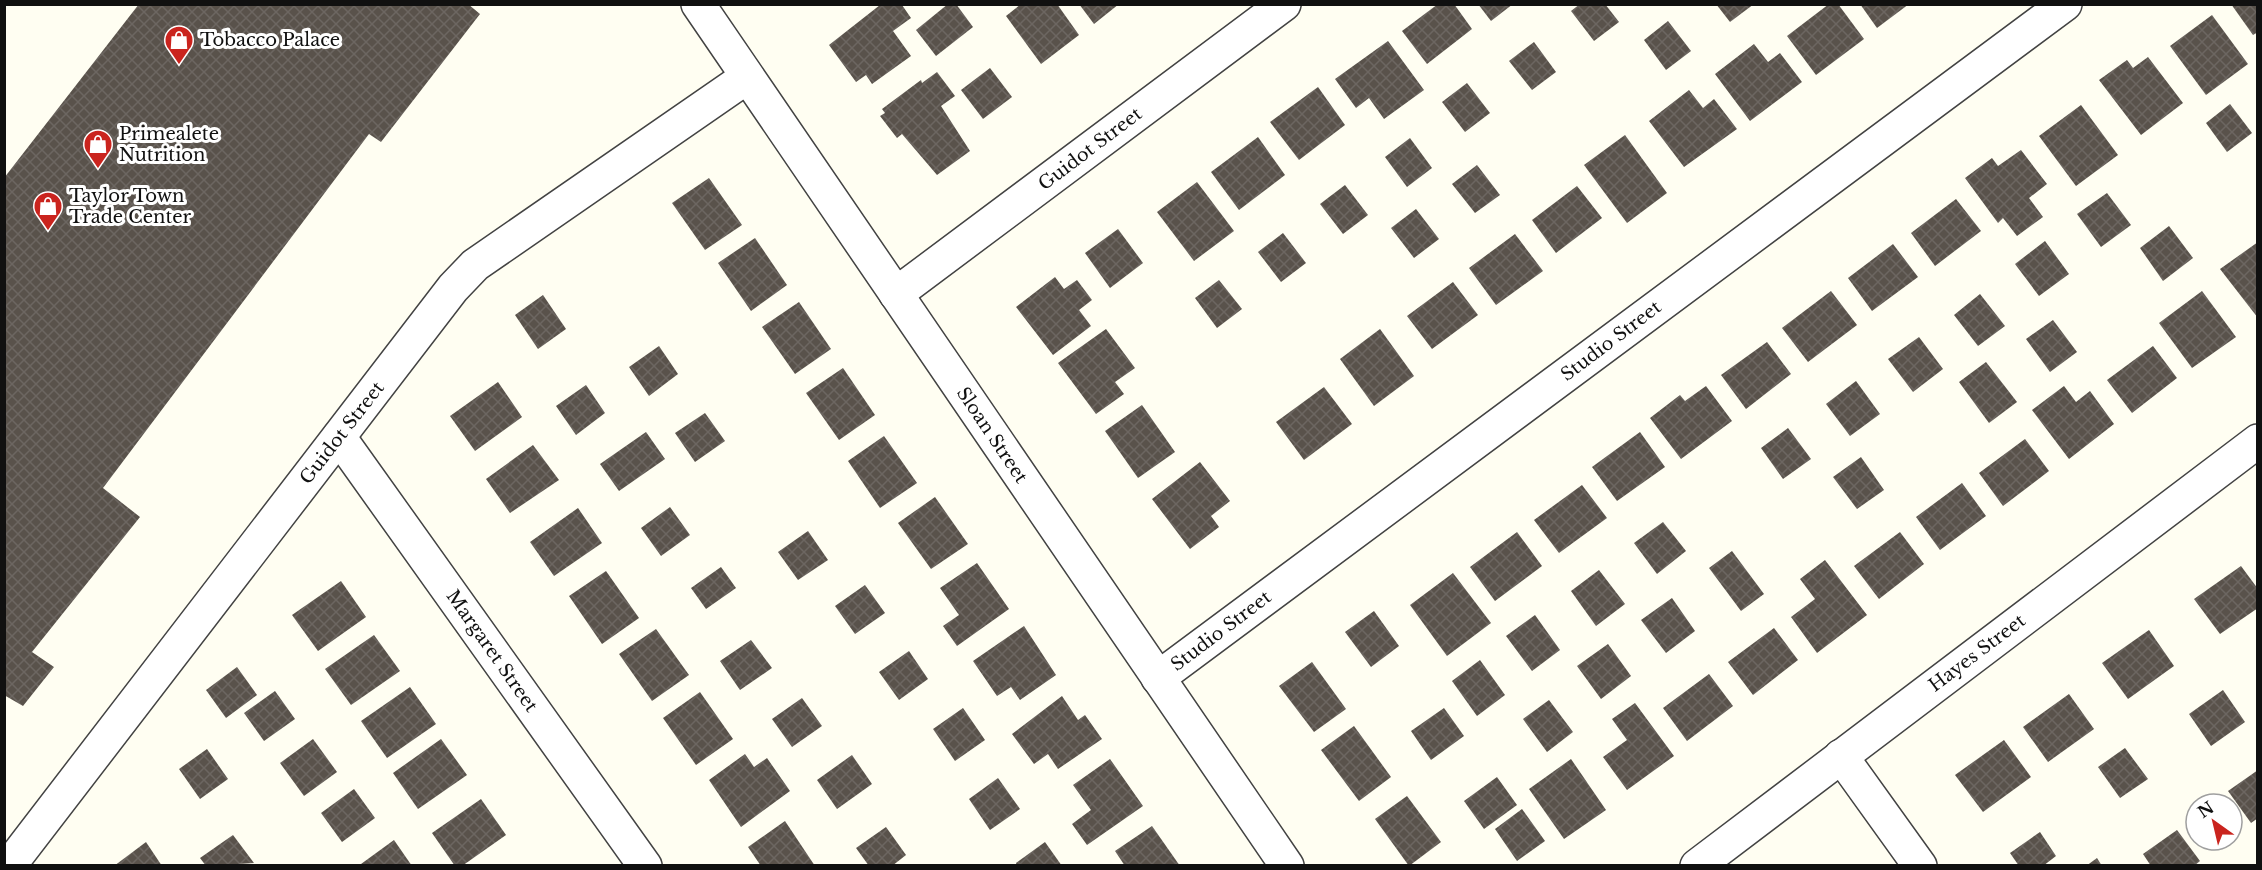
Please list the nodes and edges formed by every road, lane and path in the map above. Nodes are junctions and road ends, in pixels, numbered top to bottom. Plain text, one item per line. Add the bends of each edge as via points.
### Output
1 (698, 4) edge
2 (1284, 4) edge
3 (2065, 4) edge
4 (747, 77) junction
5 (896, 294) junction
6 (339, 437) junction
7 (2258, 441) edge
8 (1158, 678) junction
9 (1841, 756) junction
10 (9, 866) edge
11 (645, 866) edge
12 (1287, 866) edge
13 (1697, 866) edge
14 (1920, 866) edge

1 - 4 street, Sloan Street
2 - 5 street, Guidot Street
3 - 8 street, Studio Street
4 - 5 street, Sloan Street
4 - 6 street, Guidot Street via 476,265 453,288
5 - 8 street, Sloan Street
6 - 10 street, Guidot Street
6 - 11 street, Margaret Street
7 - 9 street, Hayes Street
8 - 12 street, Sloan Street
9 - 13 street, Hayes Street
9 - 14 street

